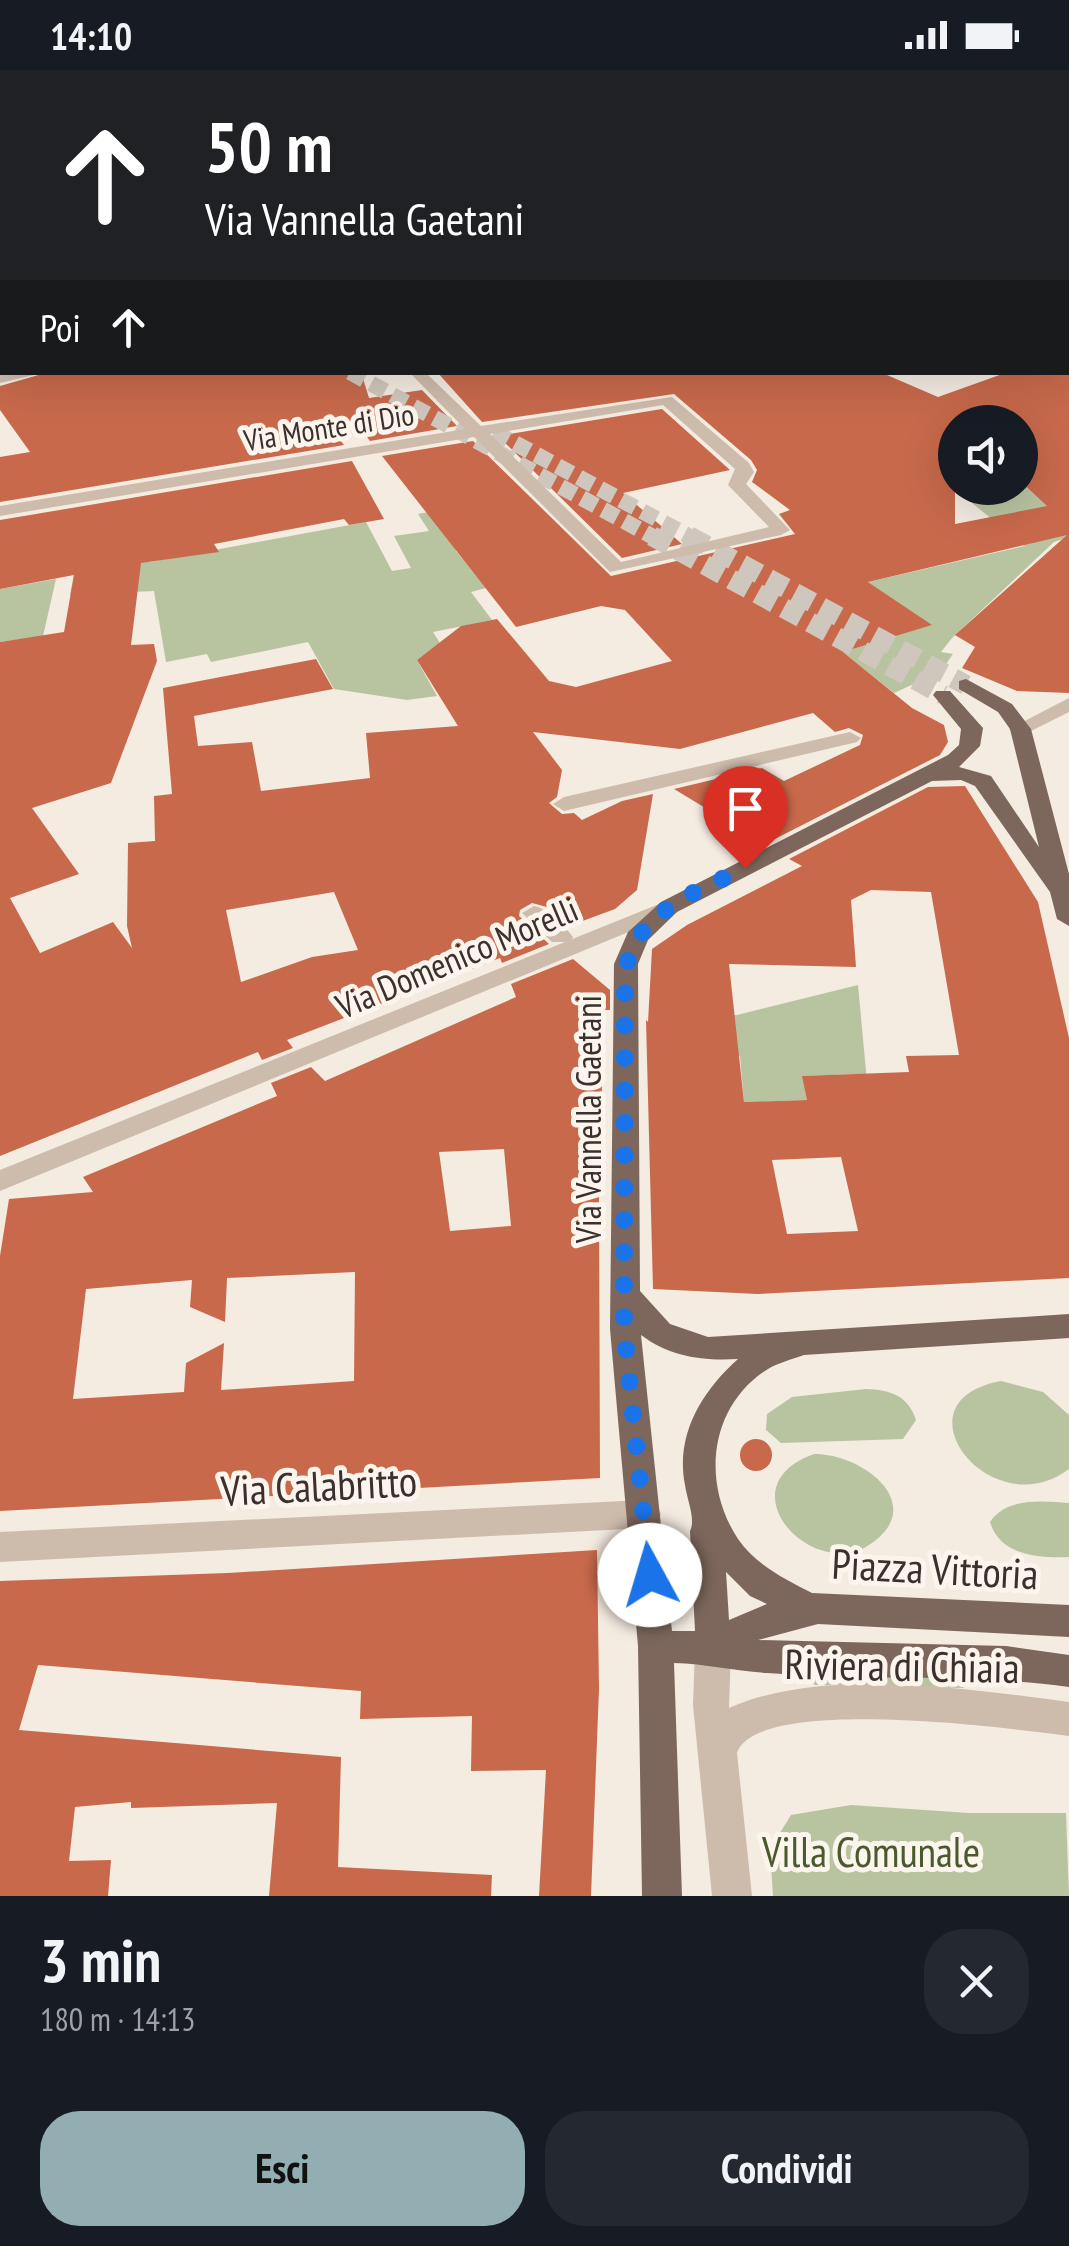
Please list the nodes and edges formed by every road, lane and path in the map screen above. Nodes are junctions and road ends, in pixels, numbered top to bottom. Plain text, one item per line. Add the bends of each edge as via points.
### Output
1 (419, 375) edge
2 (477, 431) junction
3 (0, 511) edge
4 (966, 685) tunnel mouth
5 (943, 695) tunnel mouth
6 (1069, 704) edge
7 (1020, 729) junction
8 (850, 738) dead end
9 (931, 776) junction
10 (564, 804) dead end
11 (669, 907) junction
12 (1067, 910) edge
13 (534, 913) dead end
14 (561, 937) dead end
15 (0, 1181) edge
16 (624, 1289) junction
17 (1069, 1326) edge
18 (1032, 1328) junction
19 (1069, 1337) edge
20 (807, 1341) junction
21 (704, 1511) junction
22 (644, 1514) junction
23 (0, 1547) edge
24 (838, 1612) junction
25 (1069, 1621) edge
26 (656, 1646) junction
27 (713, 1648) junction
28 (1069, 1671) edge
29 (1069, 1719) edge
30 (718, 1764) junction
31 (662, 1896) edge
32 (732, 1896) edge

1 - 2 street
2 - 2 street, Via Monte di Dio via 618,568 782,529 738,488 743,467 666,400
2 - 3 street, Via Monte di Dio
4 - 7 main road via 1005,708
5 - 9 main road, Via Domenico Morelli via 969,720 972,738 962,755
6 - 7 street
7 - 12 main road
8 - 10 street
9 - 11 main road, Via Domenico Morelli
9 - 12 main road via 964,773 985,783
11 - 15 street, Via Domenico Morelli
11 - 16 main road, Via Vannella Gaetani via 637,937 625,975
13 - 14 street
16 - 20 main road, Piazza Vittoria via 648,1324 682,1344 716,1349
16 - 22 main road
17 - 18 main road, Piazza Vittoria
18 - 19 main road, Piazza Vittoria
18 - 20 main road, Piazza Vittoria
20 - 21 main road, Piazza Vittoria via 756,1364 711,1407 701,1440
21 - 24 main road, Piazza Vittoria via 726,1554 757,1582 796,1604
21 - 27 main road
22 - 23 street, Via Calabritto
22 - 26 main road
24 - 25 main road, Piazza Vittoria
24 - 27 main road via 780,1614
26 - 27 main road
26 - 31 main road
27 - 28 main road via 750,1656 1006,1662
27 - 30 street
29 - 30 street, Riviera di Chiaia via 795,1706 741,1720 723,1736
30 - 32 street

